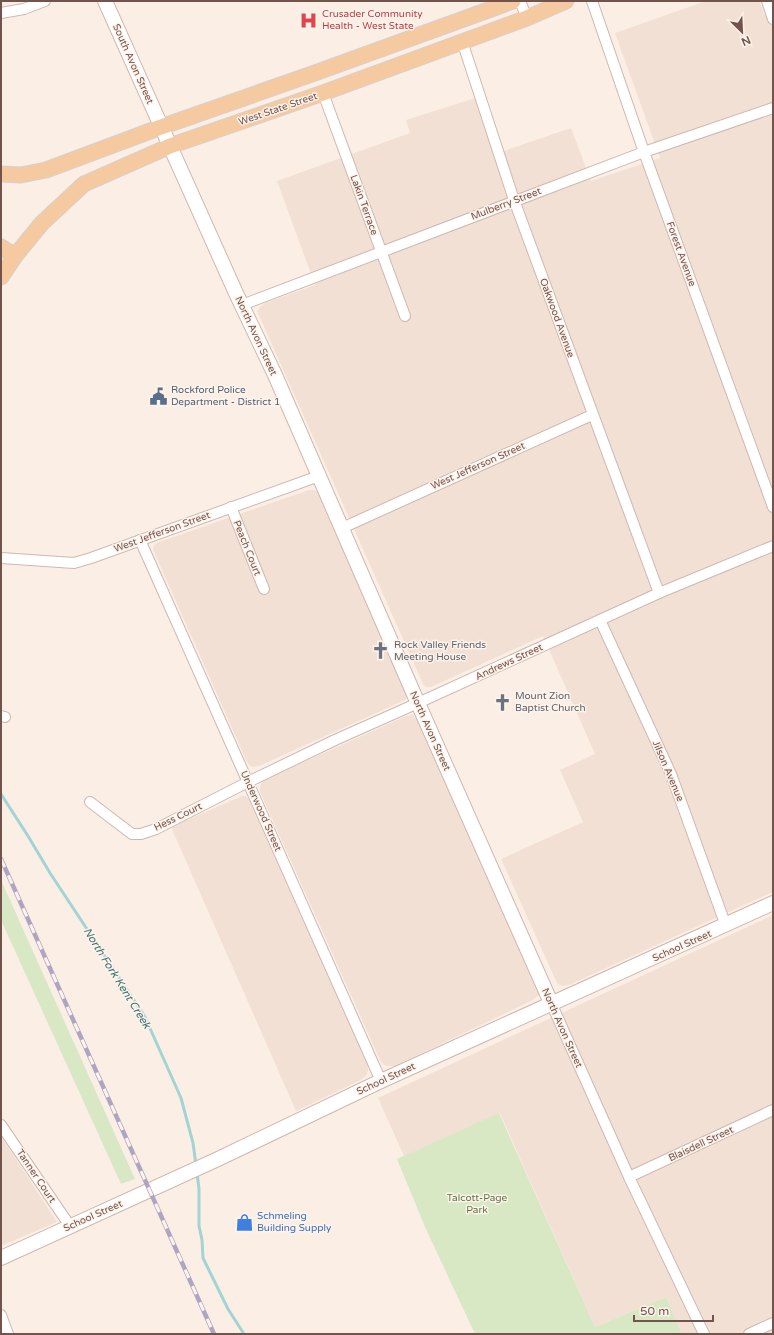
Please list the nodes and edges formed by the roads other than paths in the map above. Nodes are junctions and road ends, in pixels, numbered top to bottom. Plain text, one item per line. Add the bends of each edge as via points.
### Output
1 (45, 1) edge
2 (105, 1) edge
3 (513, 1) edge
4 (520, 1) edge
5 (566, 1) edge
6 (592, 1) edge
7 (767, 1) edge
8 (1, 13) edge
9 (527, 18) junction
10 (773, 19) edge
11 (462, 41) junction
12 (323, 94) junction
13 (773, 108) edge
14 (161, 127) junction
15 (170, 146) junction
16 (644, 152) junction
17 (1, 174) edge
18 (514, 200) junction
19 (1, 247) edge
20 (382, 251) junction
21 (15, 256) junction
22 (1, 277) edge
23 (242, 305) junction
24 (405, 316) dead end
25 (592, 415) junction
26 (319, 476) junction
27 (230, 507) junction
28 (773, 507) edge
29 (342, 528) junction
30 (140, 540) junction
31 (773, 546) edge
32 (1, 558) edge
33 (264, 590) dead end
34 (659, 593) junction
35 (600, 620) junction
36 (418, 704) junction
37 (248, 782) junction
38 (90, 802) dead end
39 (773, 903) edge
40 (726, 926) junction
41 (552, 1005) junction
42 (381, 1081) junction
43 (773, 1110) edge
44 (1, 1125) edge
45 (629, 1177) junction
46 (70, 1226) junction
47 (1, 1258) edge
48 (1, 1315) edge
49 (773, 1323) edge
50 (8, 1334) edge
51 (704, 1334) edge
52 (749, 1334) edge

1 - 8 street via 24,9
2 - 14 street, South Avon Street
3 - 14 main road
4 - 9 street
5 - 9 main road, West State Street
6 - 16 street, Forest Avenue
7 - 10 street
9 - 11 main road, West State Street
11 - 12 main road, West State Street
11 - 18 street, Oakwood Avenue
12 - 15 main road, West State Street
12 - 20 street, Lakin Terrace
13 - 16 street, Mulberry Street
14 - 15 street, North Avon Street
14 - 17 main road via 46,170 21,175
15 - 21 main road, West State Street via 84,184 42,223
15 - 23 street, North Avon Street
16 - 18 street, Mulberry Street
16 - 28 street, Forest Avenue
18 - 20 street, Mulberry Street
18 - 25 street, Oakwood Avenue
19 - 21 main road
20 - 23 street, Mulberry Street
20 - 24 street, Lakin Terrace
21 - 22 main road, West State Street
23 - 26 street, North Avon Street
25 - 29 street, West Jefferson Street
25 - 34 street, Oakwood Avenue
26 - 27 street, West Jefferson Street
26 - 29 street, North Avon Street
27 - 30 street, West Jefferson Street
27 - 33 street, Peach Court
29 - 36 street, North Avon Street
30 - 32 street, West Jefferson Street via 74,563
30 - 37 street, Underwood Street
31 - 34 street, Andrews Street
34 - 35 street, Andrews Street
35 - 36 street, Andrews Street
35 - 40 street, Jilson Avenue via 671,774
36 - 37 street, Andrews Street
36 - 41 street, North Avon Street
37 - 38 street, Hess Court via 156,829 141,834 132,834
37 - 42 street, Underwood Street
39 - 40 street, School Street
40 - 41 street, School Street
41 - 42 street, School Street
41 - 45 street, North Avon Street
42 - 46 street, School Street
43 - 45 street, Blaisdell Street
44 - 46 street, Tanner Court
45 - 51 street, North Avon Street
46 - 47 street, School Street
48 - 50 street
49 - 52 street

